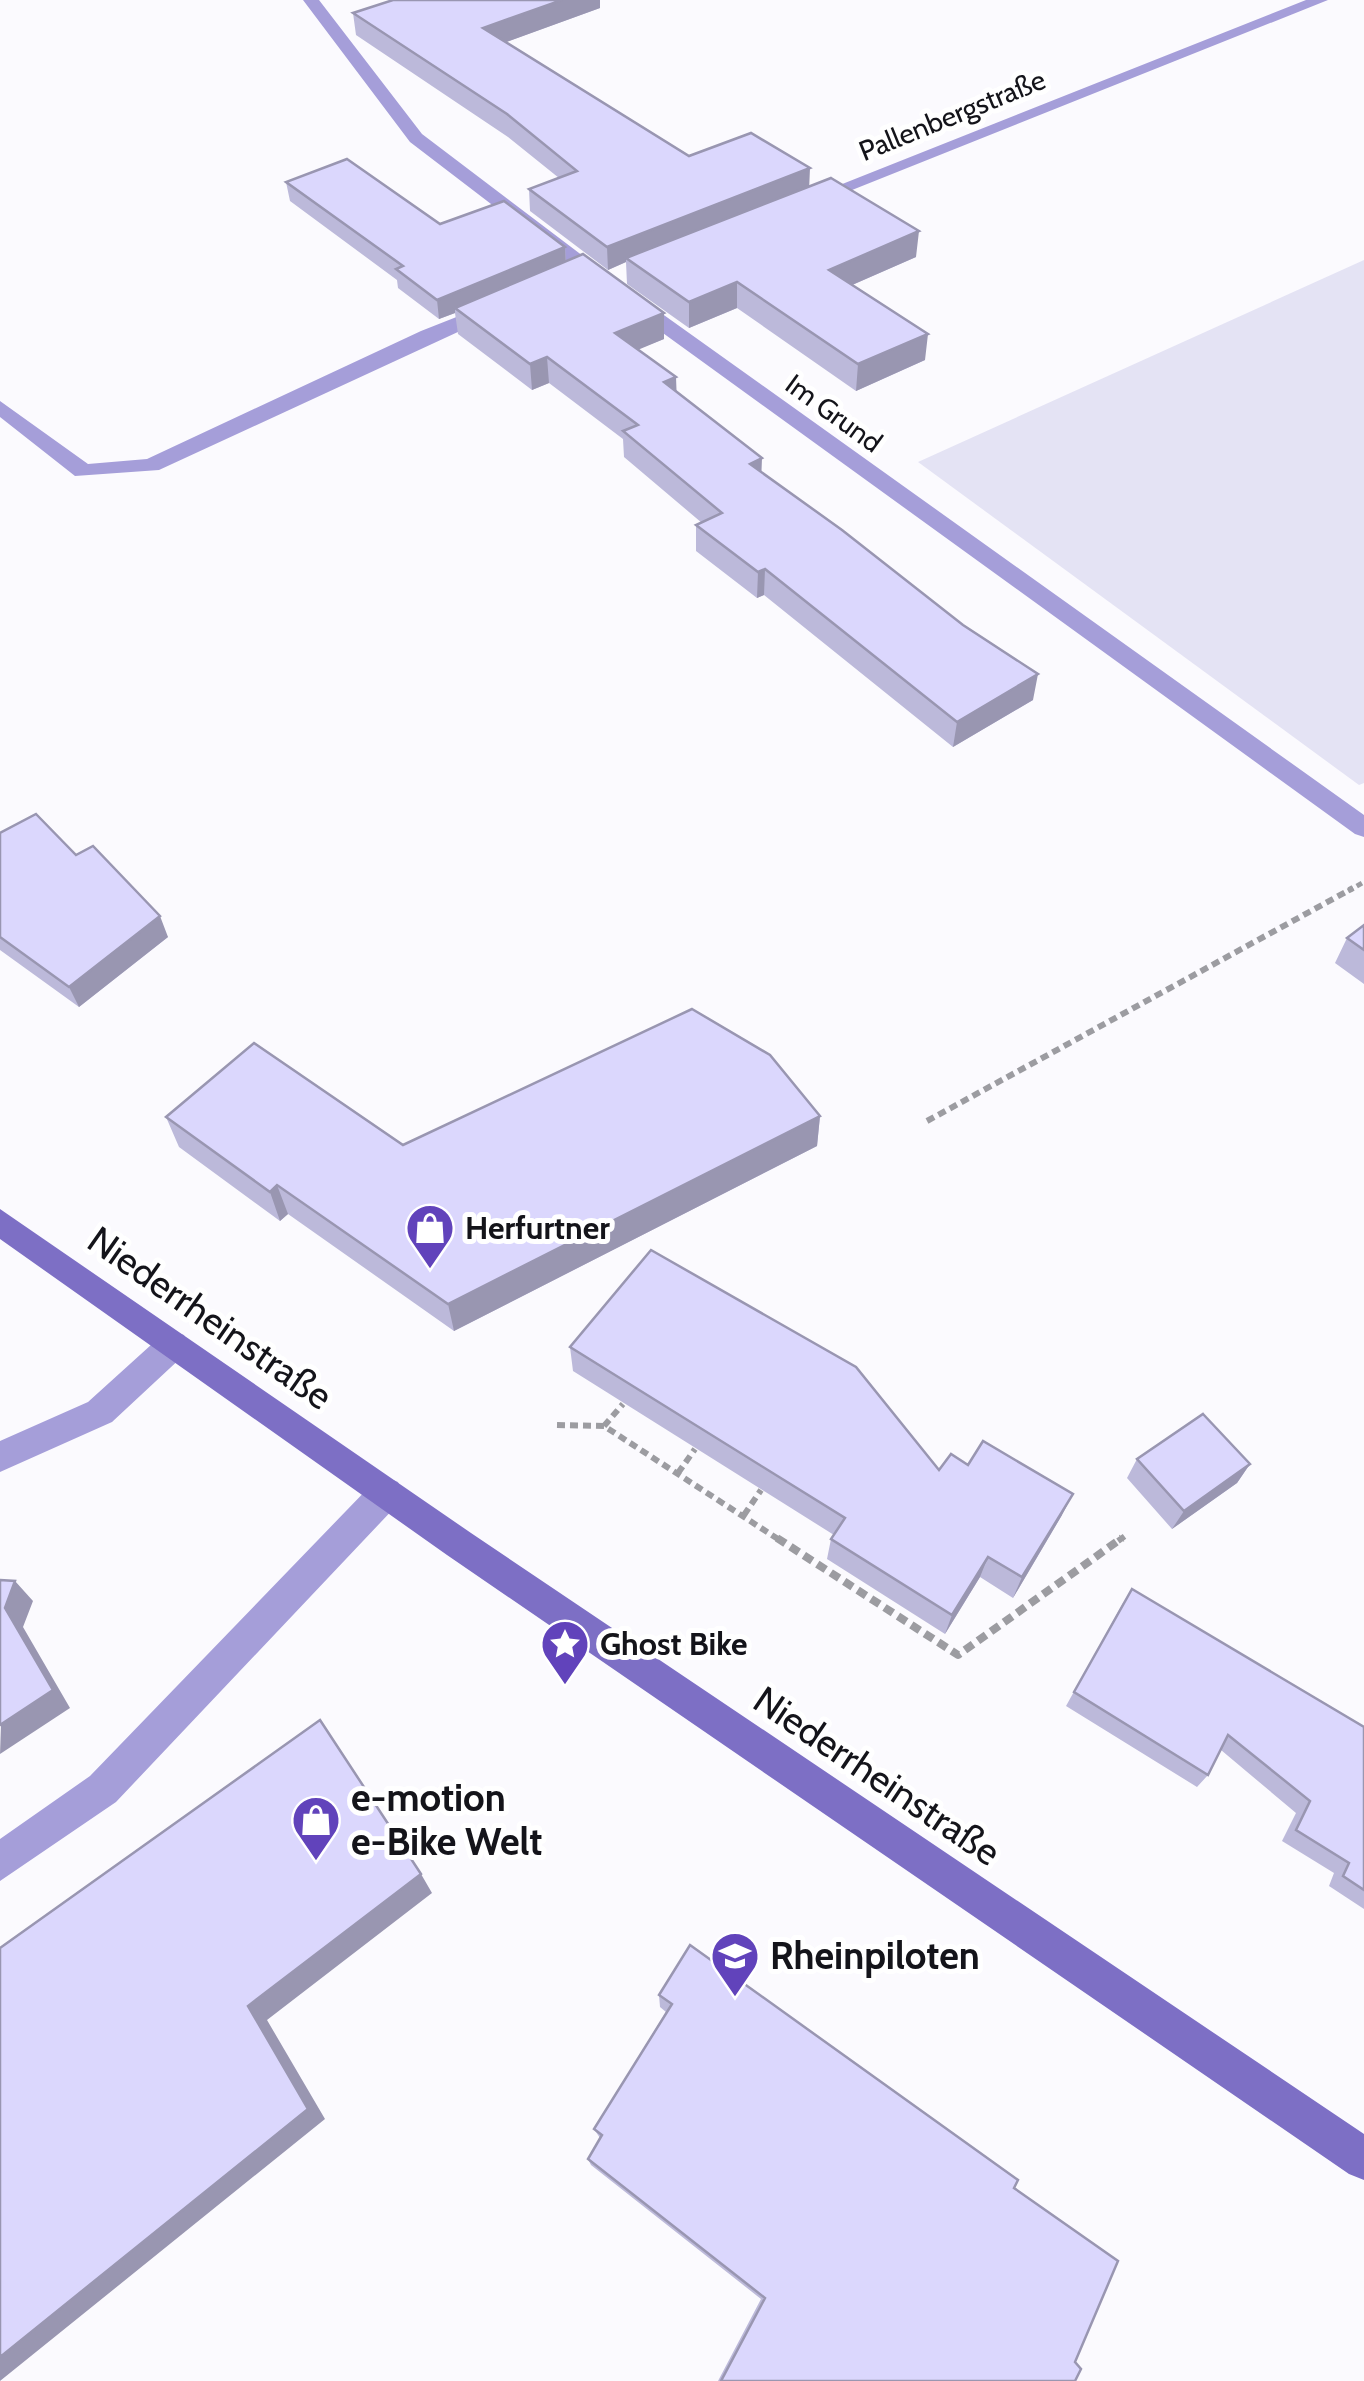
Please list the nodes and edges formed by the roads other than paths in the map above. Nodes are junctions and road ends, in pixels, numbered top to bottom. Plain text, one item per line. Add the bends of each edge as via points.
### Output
1 (311, 0) edge
2 (1320, 0) edge
3 (789, 209) edge
4 (508, 302) edge
5 (0, 406) edge
6 (1364, 828) edge
7 (0, 1222) edge
8 (172, 1346) junction
9 (0, 1457) edge
10 (386, 1493) junction
11 (0, 1862) edge
12 (1364, 2159) edge

1 - 6 street, Im Grund via 416,138 579,271 614,278
2 - 3 street, Pallenbergstraße
4 - 5 street via 151,464 83,471
7 - 8 street, Niederrheinstraße
8 - 9 street via 100,1412
8 - 10 street, Niederrheinstraße
10 - 11 street via 102,1788
10 - 12 street, Niederrheinstraße

